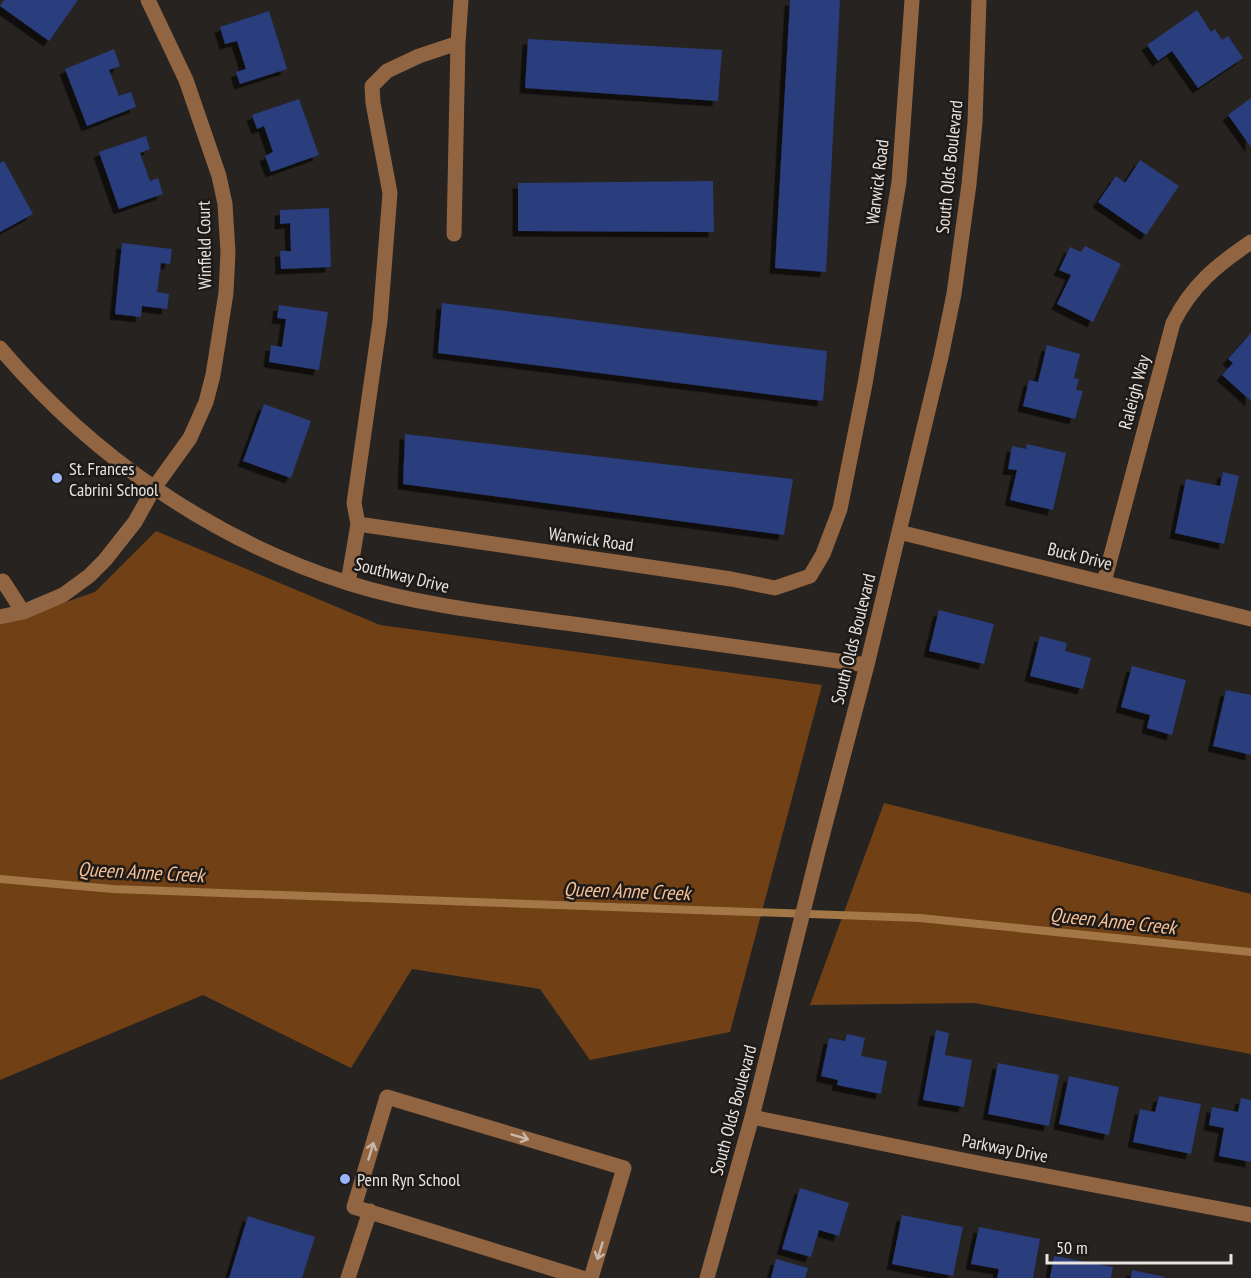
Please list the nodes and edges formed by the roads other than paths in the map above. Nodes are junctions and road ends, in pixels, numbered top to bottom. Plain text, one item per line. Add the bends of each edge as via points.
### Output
1 (148, 0) edge
2 (461, 0) edge
3 (912, 0) edge
4 (979, 0) edge
5 (458, 43) junction
6 (454, 234) dead end
7 (1251, 242) edge
8 (0, 348) edge
9 (154, 488) junction
10 (358, 524) junction
11 (899, 532) junction
12 (3, 581) dead end
13 (1104, 582) junction
14 (348, 583) junction
15 (23, 612) junction
16 (0, 617) edge
17 (1251, 619) edge
18 (867, 665) junction
19 (752, 1117) junction
20 (370, 1212) junction
21 (1251, 1215) edge
22 (348, 1278) edge
23 (582, 1278) edge
24 (591, 1278) edge
25 (707, 1278) edge

1 - 9 street, Winfield Court via 186,80 219,176 228,252 226,293 206,402 190,438
2 - 5 street
3 - 10 street, Warwick Road via 899,182 865,384 840,509 810,576 775,588
4 - 11 street, South Olds Boulevard via 974,132 954,294
5 - 6 street
5 - 10 street via 387,71 372,86 390,193 380,321 354,503
7 - 13 street, Raleigh Way via 1200,282 1173,323
8 - 9 street, Southway Drive via 90,440
9 - 14 street, Southway Drive via 217,528
9 - 15 street, Winfield Court via 135,522 89,576 63,595
10 - 14 street
11 - 13 street, Buck Drive
11 - 18 street, South Olds Boulevard
12 - 15 street
13 - 17 street, Buck Drive
14 - 18 street, Southway Drive via 441,606
15 - 16 street, Winfield Court
18 - 19 street, South Olds Boulevard
19 - 21 street, Parkway Drive
19 - 25 street, South Olds Boulevard
20 - 22 street
20 - 23 street
20 -> 24 street via 354,1207 387,1097 624,1168

